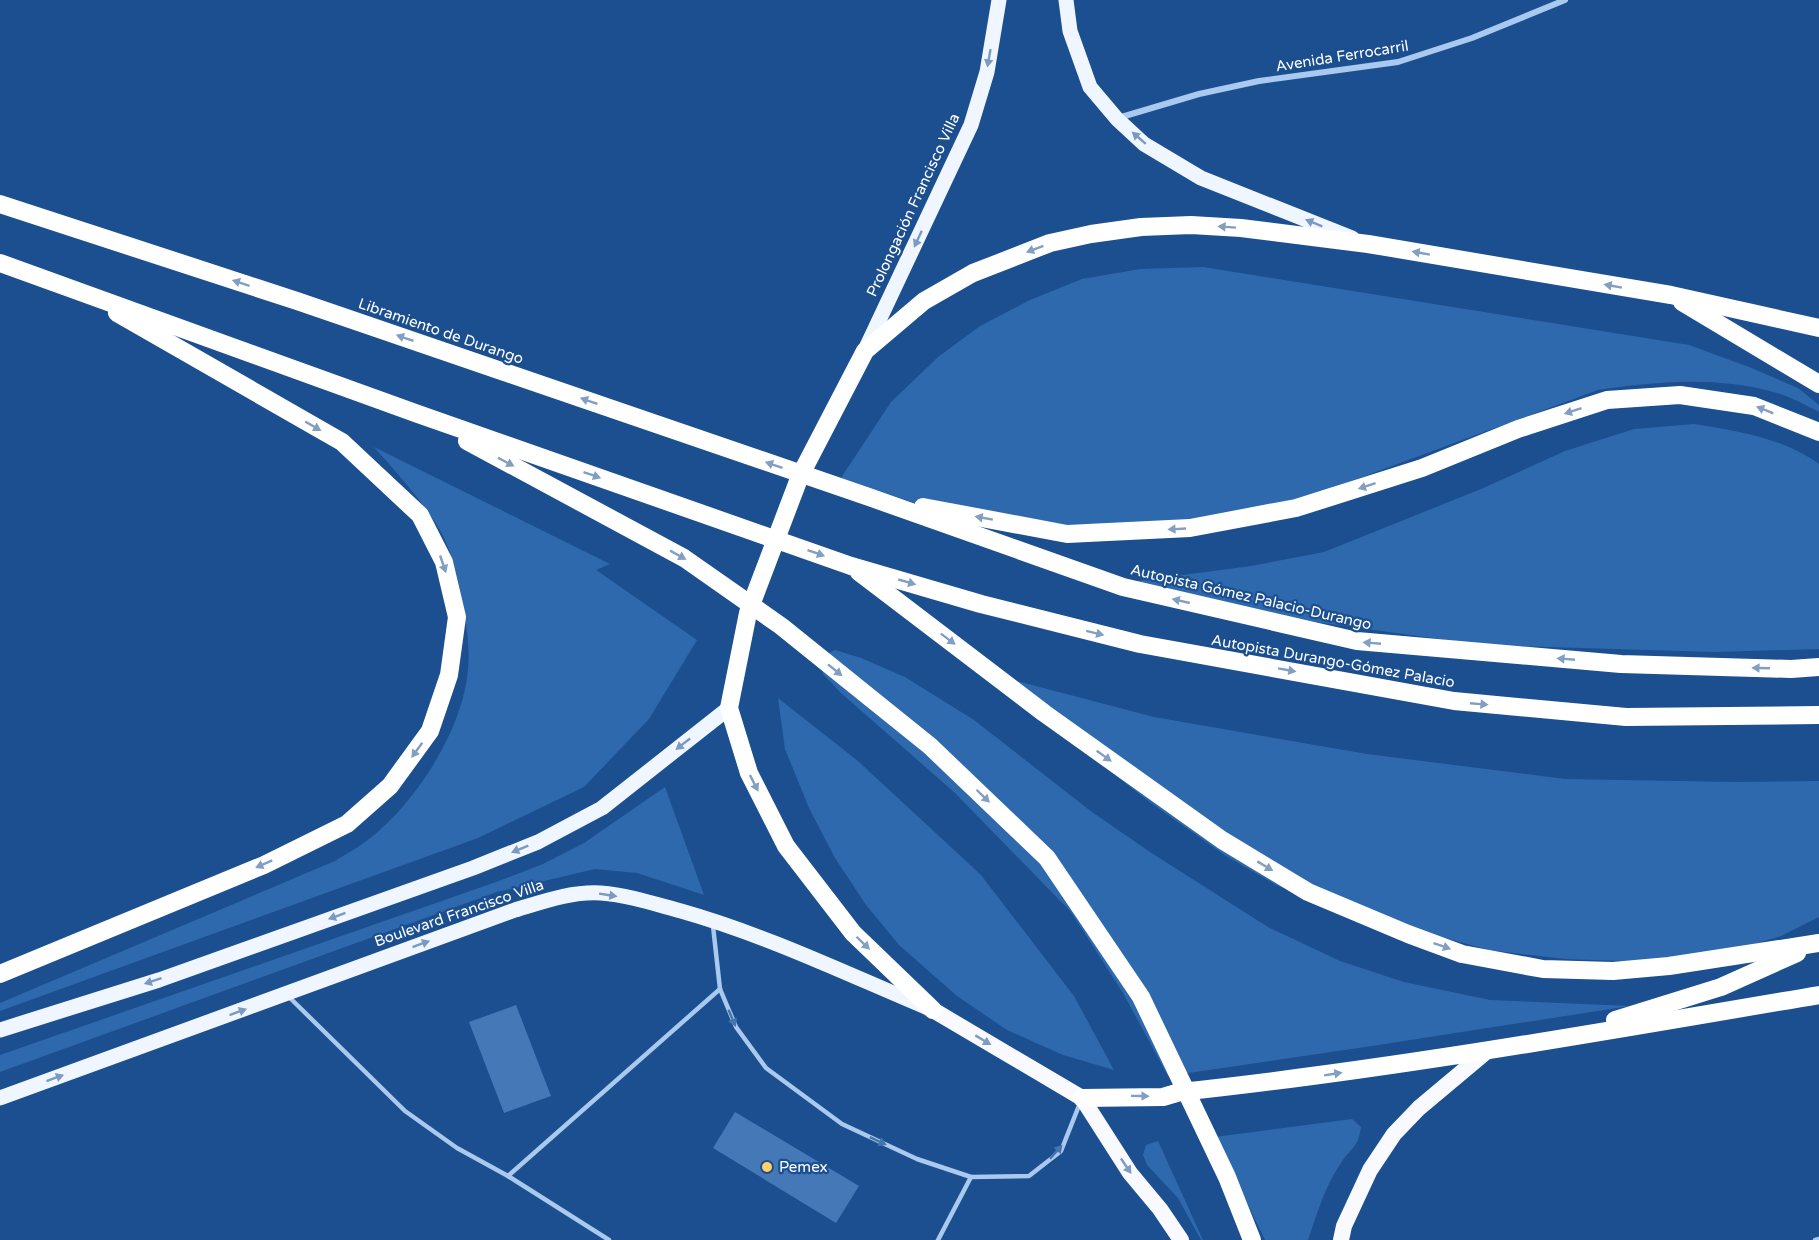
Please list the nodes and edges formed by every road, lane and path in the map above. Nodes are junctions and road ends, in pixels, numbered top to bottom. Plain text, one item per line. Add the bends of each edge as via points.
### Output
1 (999, 0) edge
2 (1066, 0) edge
3 (1565, 0) edge
4 (1118, 118) junction
5 (0, 204) edge
6 (1368, 244) junction
7 (0, 263) edge
8 (82, 292) junction
9 (1671, 295) junction
10 (1819, 328) edge
11 (865, 351) junction
12 (1819, 384) edge
13 (418, 414) junction
14 (1819, 432) edge
15 (868, 497) junction
16 (851, 566) junction
17 (1819, 667) edge
18 (729, 708) junction
19 (1819, 715) edge
20 (713, 920) junction
21 (1819, 943) edge
22 (0, 974) edge
23 (720, 989) junction
24 (286, 994) junction
25 (1819, 995) edge
26 (933, 1010) junction
27 (0, 1030) edge
28 (1551, 1041) junction
29 (1487, 1052) junction
30 (0, 1098) edge
31 (1082, 1098) junction
32 (508, 1176) junction
33 (971, 1177) junction
34 (609, 1240) edge
35 (938, 1240) edge
36 (1181, 1240) edge
37 (1252, 1240) edge
38 (1341, 1240) edge

1 -> 11 main road, Prolongación Francisco Villa via 987,72 971,125
2 - 4 main road via 1070,31 1090,87
3 - 4 street, Avenida Ferrocarril via 1472,38 1398,62 1259,81
6 -> 4 main road via 1201,178 1144,144
15 -> 5 highway, Libramiento de Durango via 297,301
9 -> 6 highway
6 -> 11 highway via 1191,225 1091,234 1050,243 972,273 924,302
7 - 8 highway
8 - 13 highway
8 -> 22 highway via 342,442 420,515 444,562 457,617 449,675 430,731 390,786 347,824 264,865
9 - 10 highway
9 - 12 highway
11 - 18 highway via 800,476 748,613
13 -> 16 highway
13 -> 37 highway via 684,558 771,619 930,746 1047,858 1141,997 1227,1177
14 -> 15 highway via 1754,406 1680,395 1607,400 1518,429 1422,468 1296,508 1190,528 1067,534
17 -> 15 highway, Autopista Gómez Palacio-Durango via 1621,664 1357,641 1123,587
16 -> 19 highway, Autopista Durango-Gómez Palacio via 1140,644 1454,701 1626,717
16 -> 21 highway via 1212,834 1308,892 1408,934 1462,954 1543,969 1613,971
18 -> 26 highway via 749,774 786,846 853,933
18 -> 27 main road via 602,808 538,842 159,980
20 - 23 lane
24 -> 20 main road, Boulevard Francisco Villa via 515,910 560,898 599,893
20 - 26 main road, Boulevard Francisco Villa
21 - 28 highway via 1721,987
23 - 32 lane
23 -> 33 lane via 736,1027 766,1068 842,1124 917,1159
30 -> 24 main road, Boulevard Francisco Villa
24 - 32 lane via 405,1111 457,1148
25 - 28 highway
26 -> 31 highway
28 - 29 highway
31 -> 29 highway via 1163,1097
29 - 38 highway via 1394,1134 1370,1170
33 -> 31 lane via 1029,1176 1060,1151
31 -> 36 highway via 1130,1173
32 - 34 lane
33 - 35 lane

